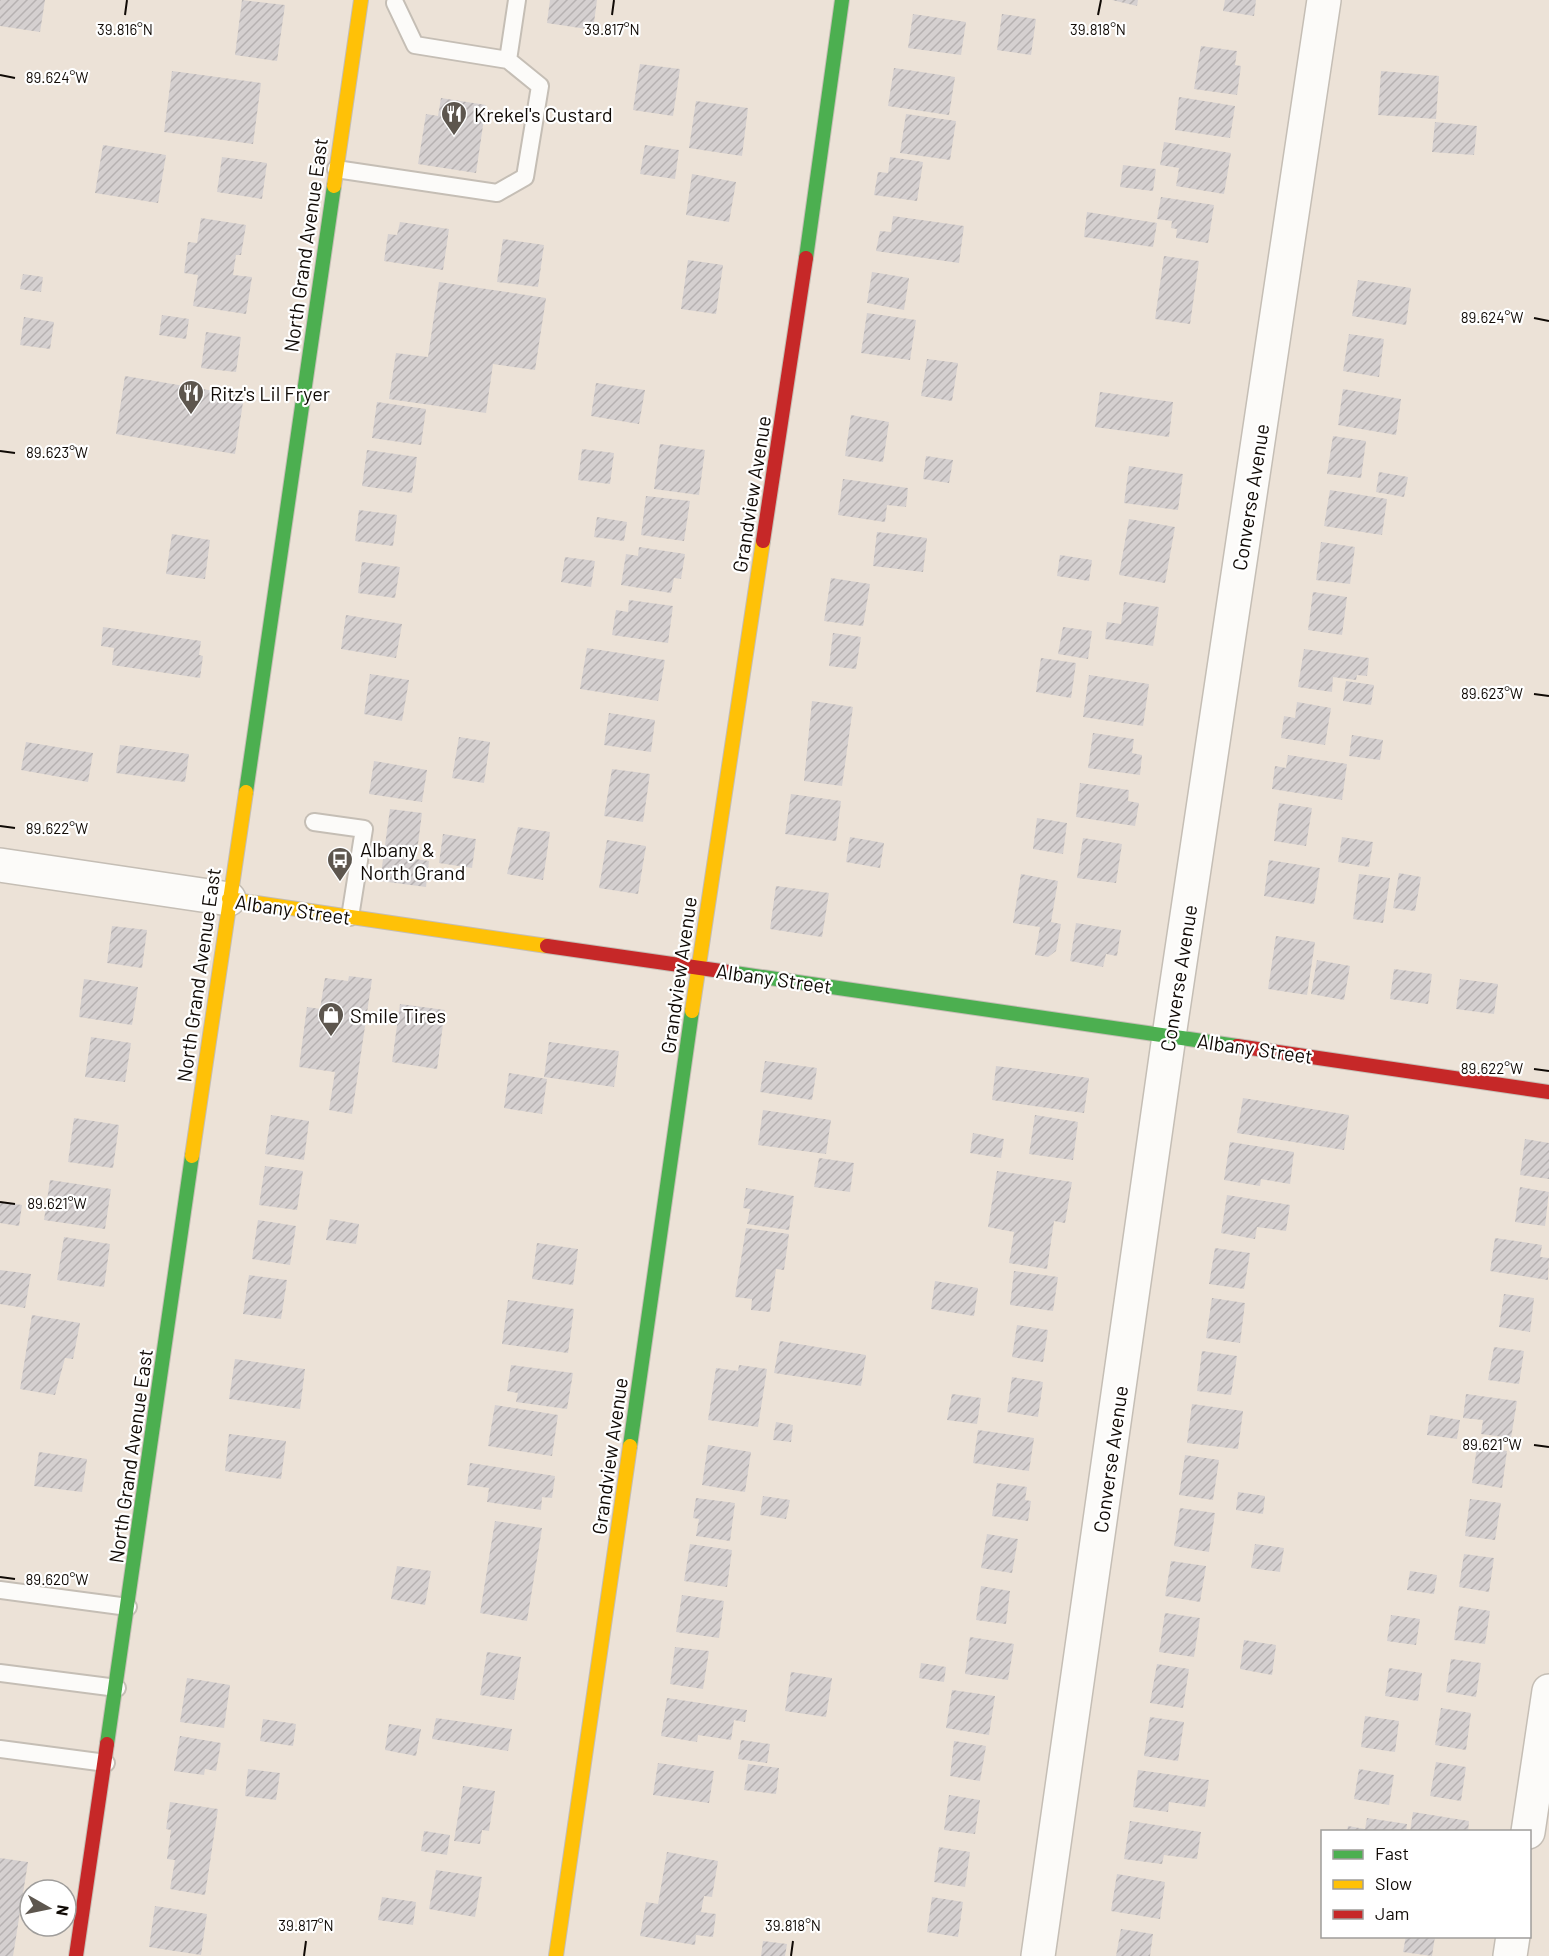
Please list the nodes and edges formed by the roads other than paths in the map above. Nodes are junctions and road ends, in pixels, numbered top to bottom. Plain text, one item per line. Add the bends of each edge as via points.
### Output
1 (361, 0) edge
2 (517, 0) edge
3 (842, 0) edge
4 (1324, 0) edge
5 (392, 2) edge
6 (508, 60) junction
7 (336, 169) junction
8 (314, 822) dead end
9 (0, 865) edge
10 (229, 899) junction
11 (350, 917) junction
12 (698, 968) junction
13 (1169, 1036) junction
14 (1549, 1092) edge
15 (0, 1590) edge
16 (128, 1607) junction
17 (0, 1673) edge
18 (117, 1688) junction
19 (1549, 1690) edge
20 (0, 1749) edge
21 (106, 1763) junction
22 (1528, 1830) edge
23 (1513, 1938) edge
24 (76, 1956) edge
25 (556, 1956) edge
26 (1038, 1956) edge
27 (1510, 1956) edge

1 - 7 street, North Grand Avenue East
2 - 6 lane
3 - 12 street, Grandview Avenue
4 - 13 street, Converse Avenue
5 - 6 lane via 415,45
6 - 7 lane via 540,86 525,177 497,193
7 - 10 street, North Grand Avenue East
8 - 11 lane via 364,829
9 - 10 street, Albany Street
10 - 11 street, Albany Street
10 - 16 street, North Grand Avenue East
11 - 12 street, Albany Street
12 - 13 street, Albany Street
12 - 25 street, Grandview Avenue
13 - 14 street, Albany Street
13 - 26 street, Converse Avenue
15 - 16 lane
16 - 18 street, North Grand Avenue East
17 - 18 lane
18 - 21 street, North Grand Avenue East
19 - 22 street
20 - 21 lane
21 - 24 street, North Grand Avenue East
23 - 27 street

